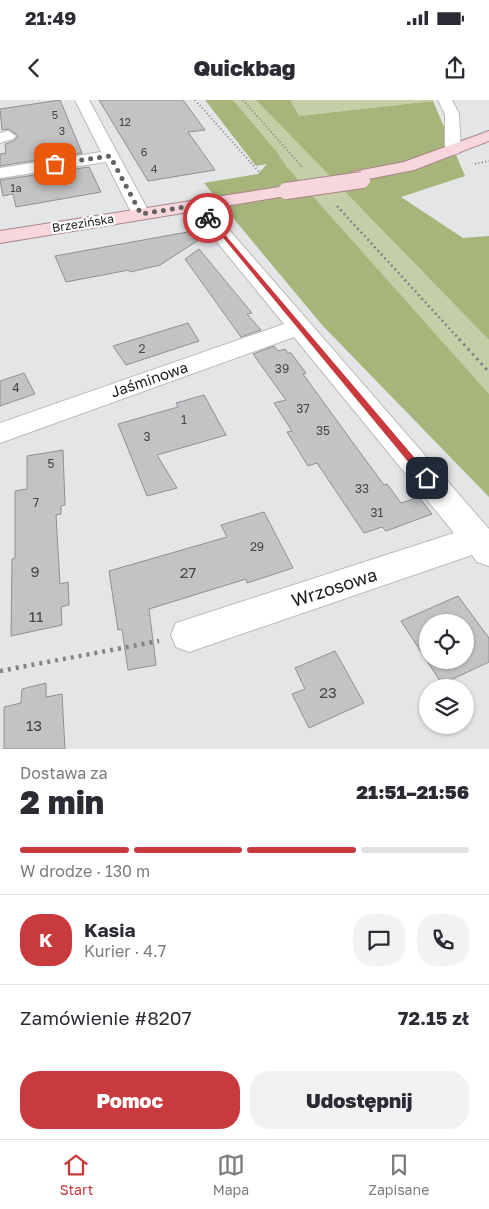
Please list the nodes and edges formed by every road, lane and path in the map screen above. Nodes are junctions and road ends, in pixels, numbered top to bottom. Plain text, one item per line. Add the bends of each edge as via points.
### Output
1 (82, 100) edge
2 (194, 100) edge
3 (243, 100) edge
4 (446, 100) edge
5 (489, 136) edge
6 (453, 150) junction
7 (489, 150) edge
8 (110, 156) junction
9 (0, 173) edge
10 (308, 173) dead end
11 (360, 178) junction
12 (258, 187) junction
13 (197, 205) junction
14 (336, 205) dead end
15 (141, 214) junction
16 (0, 237) edge
17 (299, 327) junction
18 (489, 372) edge
19 (0, 433) edge
20 (484, 546) edge
21 (189, 635) joint
22 (0, 671) edge

1 - 8 street
2 - 12 path via 260,173
3 - 10 path
4 - 6 street via 452,114
5 - 6 main road, Brzezińska
6 - 11 main road, Brzezińska
7 - 11 main road, Brzezińska via 436,166
8 - 9 street
8 - 15 street
11 - 12 main road, Brzezińska, bridge via 286,190
12 - 13 main road, Brzezińska
13 - 15 main road, Brzezińska
13 - 17 street, Wrzosowa
14 - 18 path
15 - 16 main road, Brzezińska
17 - 19 street, Jaśminowa
17 - 20 street, Wrzosowa
20 - 21 street, Wrzosowa
21 - 22 path

